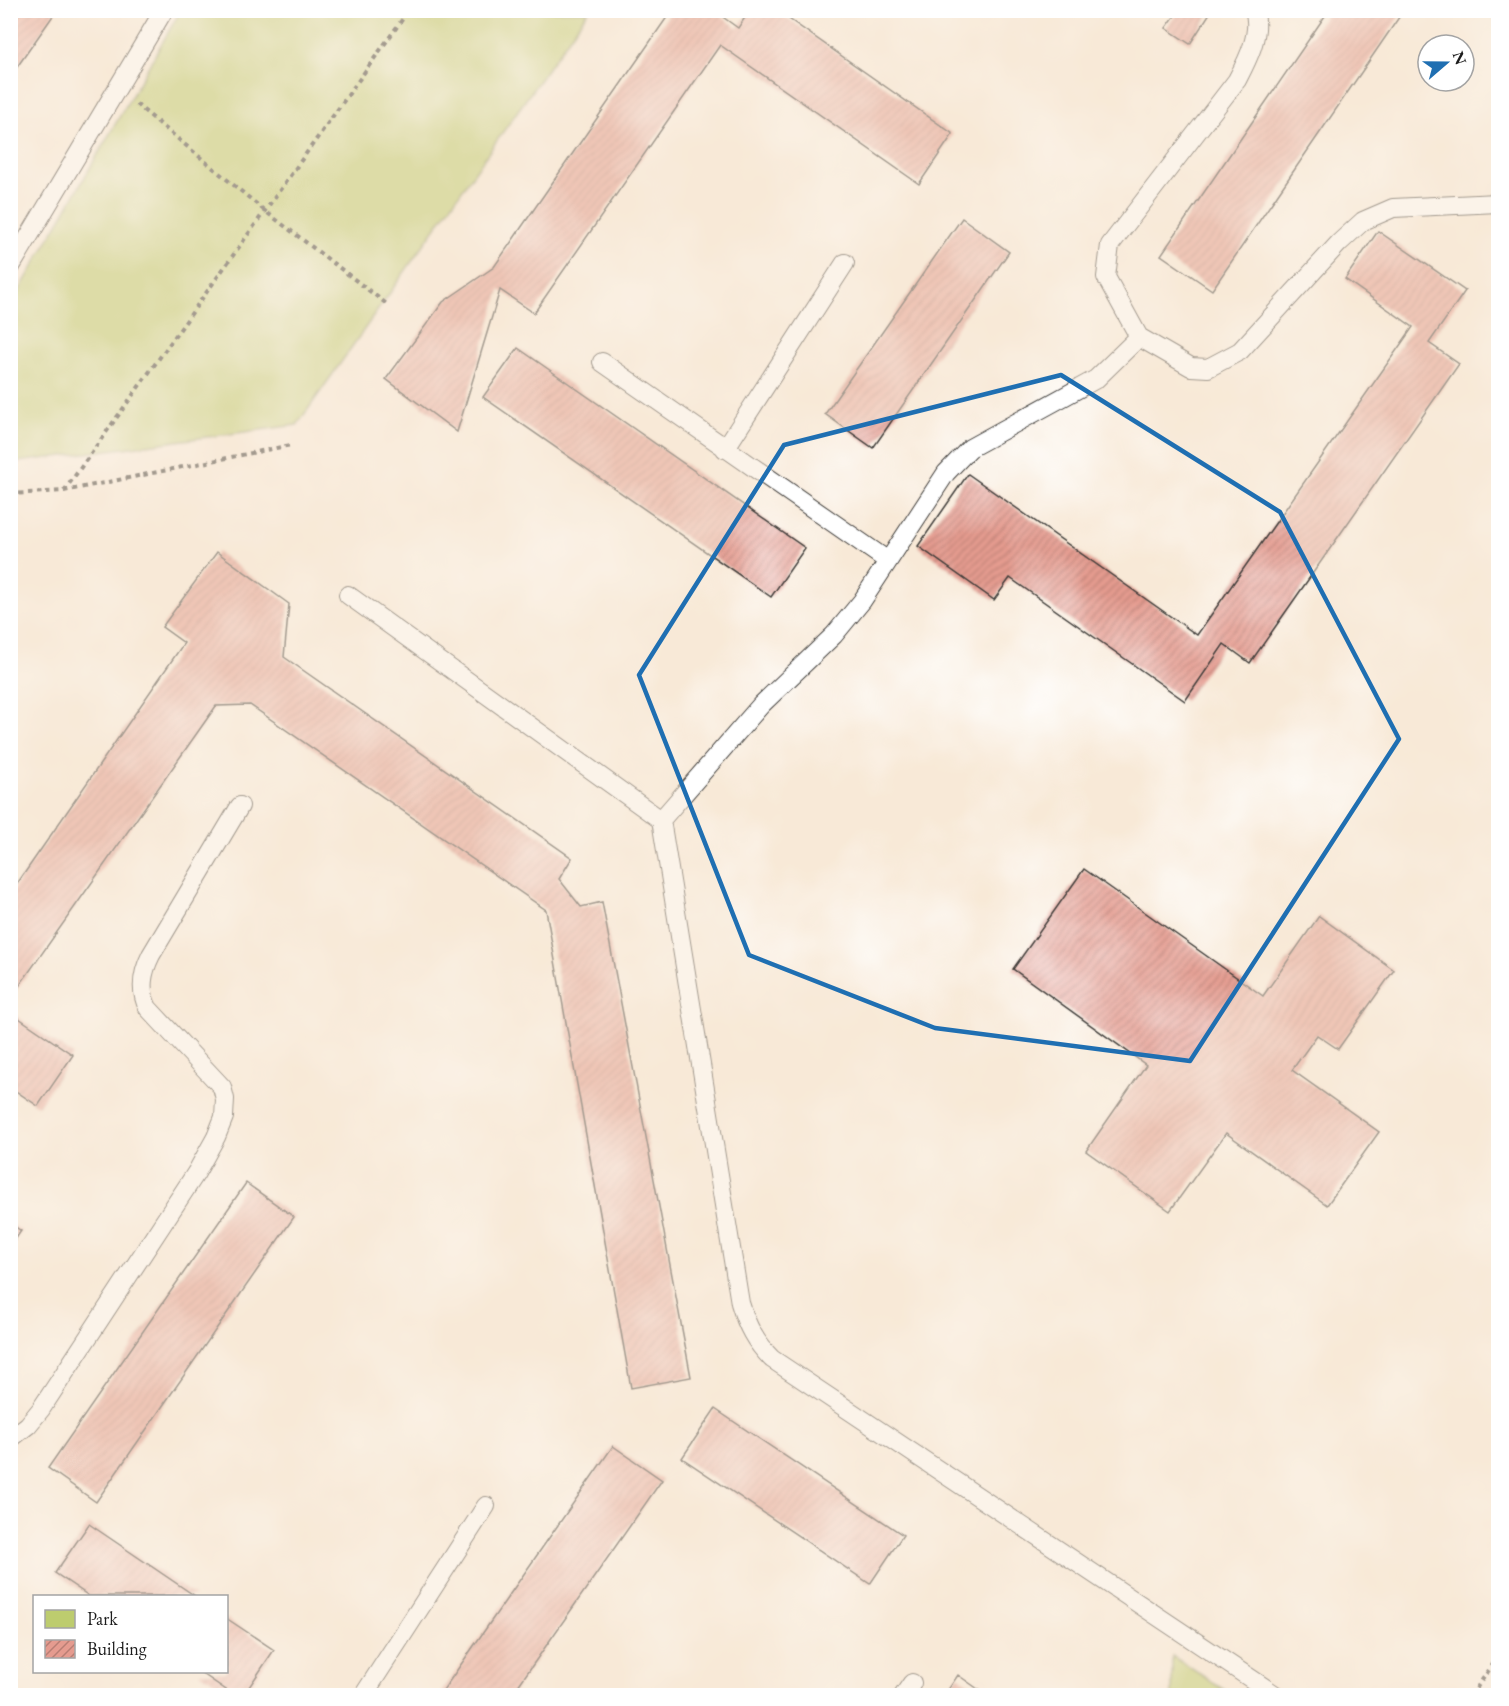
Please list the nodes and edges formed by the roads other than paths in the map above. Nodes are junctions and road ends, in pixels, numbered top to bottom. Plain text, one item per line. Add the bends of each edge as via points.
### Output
1 (164, 10) edge
2 (1254, 10) edge
3 (1498, 203) edge
4 (845, 263) dead end
5 (10, 268) edge
6 (1139, 337) junction
7 (602, 362) dead end
8 (725, 449) junction
9 (888, 561) junction
10 (348, 595) dead end
11 (240, 806) dead end
12 (661, 820) junction
13 (10, 1439) edge
14 (486, 1506) dead end
15 (363, 1695) edge
16 (1277, 1695) edge

1 - 5 lane
2 - 6 lane via 1250,56 1237,80 1110,245 1106,277
3 - 6 lane via 1392,208 1363,221 1240,351 1208,368 1191,367
4 - 8 lane
6 - 9 lane via 1096,379 970,448 946,473
7 - 8 lane
8 - 9 lane
9 - 12 lane via 834,635 761,705
10 - 12 lane
11 - 13 lane via 151,955 142,979 148,1008 222,1087 224,1118 196,1173 41,1409
12 - 16 lane via 740,1303 756,1343 772,1359
14 - 15 lane

